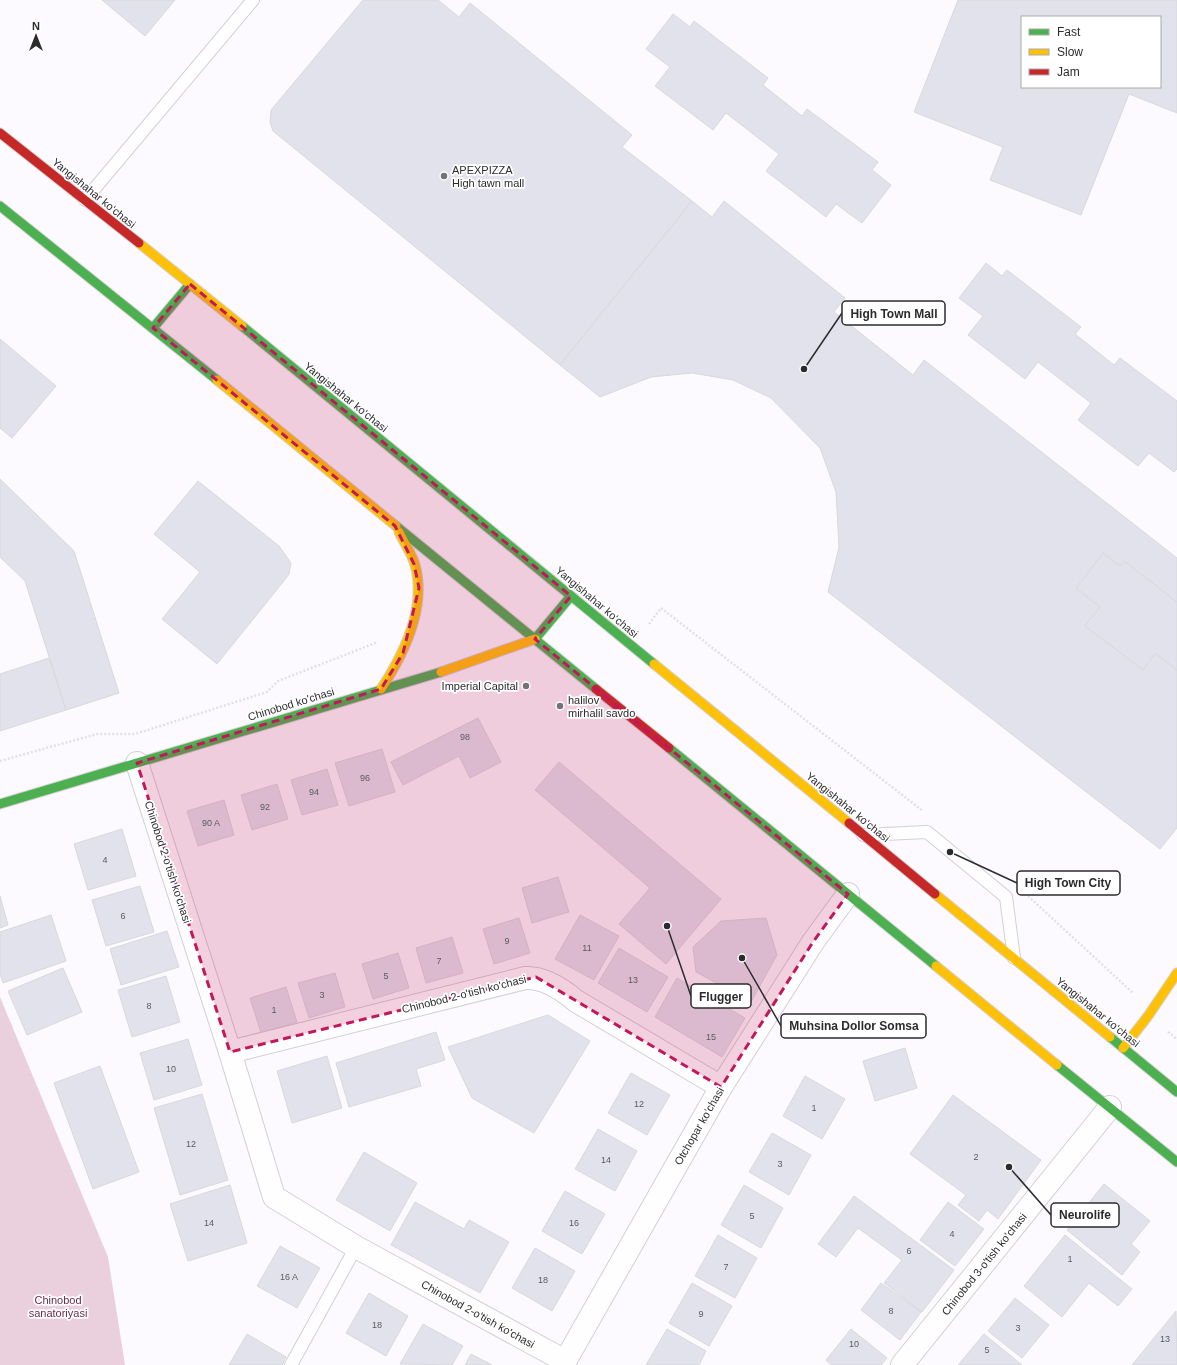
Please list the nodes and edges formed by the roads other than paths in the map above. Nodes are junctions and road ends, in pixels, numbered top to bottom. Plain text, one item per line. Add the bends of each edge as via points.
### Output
1 (253, 0) edge
2 (0, 133) edge
3 (84, 200) junction
4 (0, 206) edge
5 (190, 284) junction
6 (153, 328) junction
7 (396, 526) junction
8 (571, 596) junction
9 (535, 639) junction
10 (381, 689) junction
11 (137, 763) junction
12 (0, 804) edge
13 (863, 835) junction
14 (848, 894) junction
15 (1015, 959) junction
16 (1177, 973) edge
17 (1123, 1048) junction
18 (230, 1052) junction
19 (721, 1087) junction
20 (1177, 1092) edge
21 (1110, 1107) junction
22 (1177, 1162) edge
23 (356, 1247) junction
24 (564, 1363) edge
25 (291, 1365) edge
26 (902, 1365) edge

1 - 3 lane
2 - 3 main road, Yangishahar ko‘chasi
3 - 5 main road, Yangishahar ko‘chasi
4 - 6 main road
5 - 6 main road
5 - 8 main road, Yangishahar ko‘chasi
6 - 7 main road
7 - 9 main road
7 - 10 main road via 414,564 419,588 410,632 393,672
8 - 9 main road
8 - 13 main road, Yangishahar ko‘chasi
9 - 10 main road, Chinobod ko'chasi via 477,660
9 - 14 main road
10 - 11 main road, Chinobod ko'chasi
11 - 12 main road, Chinobod ko'chasi
11 - 18 street, Chinobod 2-o'tish ko'chasi
13 - 15 main road, Yangishahar ko‘chasi
13 - 15 lane via 927,832 1006,897
14 - 19 street, Otchopar ko'chasi via 813,942
14 - 21 main road
15 - 17 main road, Yangishahar ko‘chasi
16 - 17 main road
17 - 20 main road, Yangishahar ko‘chasi
18 - 19 street, Chinobod 2-o'tish ko'chasi via 536,977
18 - 23 street, Chinobod 2-o'tish ko'chasi via 274,1198
19 - 24 street, Otchopar ko'chasi
21 - 22 main road
21 - 26 street, Chinobod 3-o'tish ko'chasi
23 - 24 street, Chinobod 2-o'tish ko'chasi
23 - 25 lane

